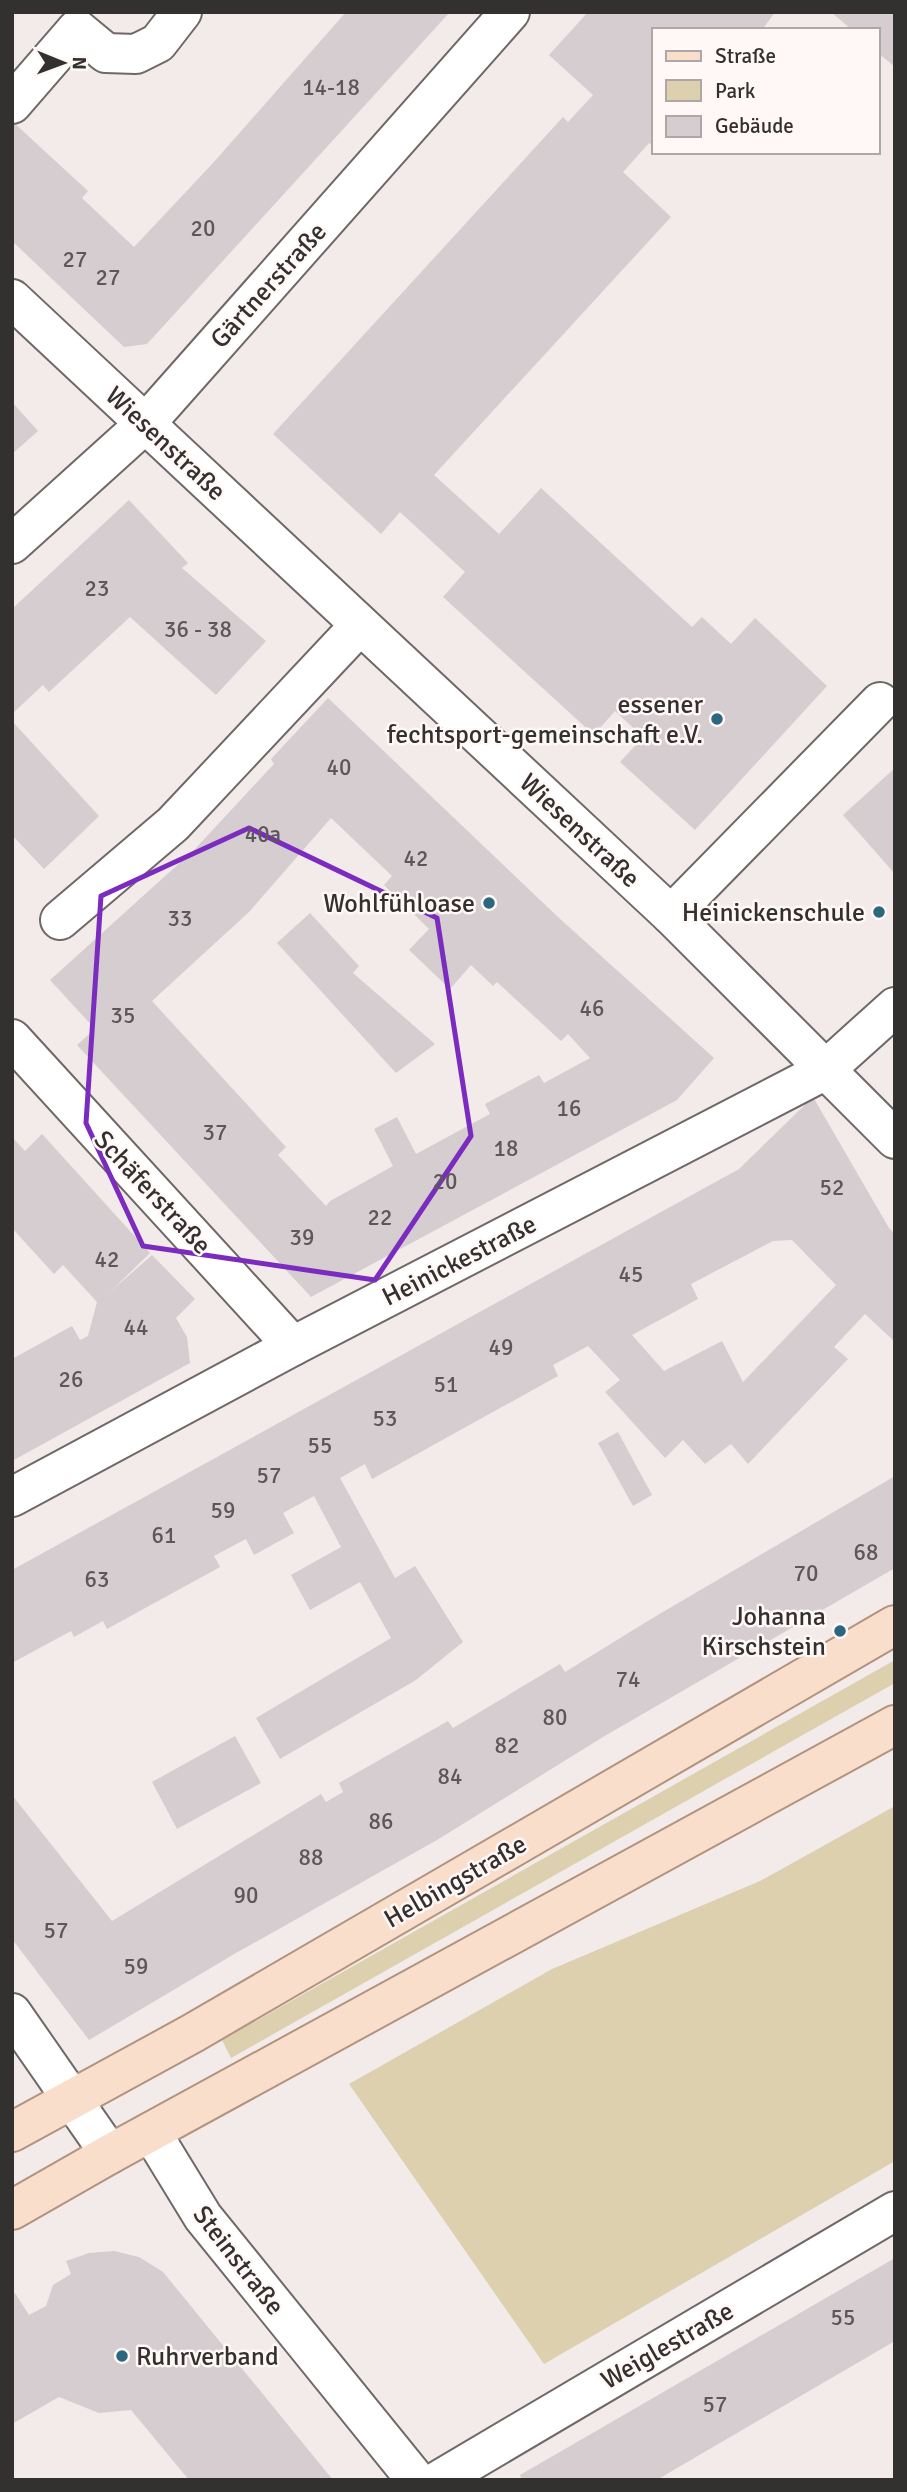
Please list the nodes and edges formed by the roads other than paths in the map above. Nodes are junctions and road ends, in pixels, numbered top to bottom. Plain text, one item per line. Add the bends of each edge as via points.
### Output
1 (182, 12) edge
2 (510, 12) edge
3 (67, 21) edge
4 (12, 104) edge
5 (12, 299) edge
6 (146, 423) junction
7 (12, 544) edge
8 (360, 625) junction
9 (880, 702) dead end
10 (671, 915) junction
11 (60, 920) dead end
12 (895, 1007) edge
13 (12, 1039) edge
14 (824, 1071) junction
15 (895, 1139) edge
16 (293, 1346) junction
17 (12, 1497) edge
18 (895, 1625) edge
19 (895, 1725) edge
20 (12, 2013) edge
21 (73, 2098) junction
22 (12, 2132) edge
23 (151, 2132) junction
24 (110, 2154) junction
25 (12, 2210) edge
26 (895, 2211) edge
27 (416, 2480) edge
28 (439, 2480) edge

1 - 3 street via 158,43 136,54 106,53
2 - 6 street, Gärtnerstraße
3 - 4 street
5 - 6 street, Wiesenstraße
6 - 7 street, Gärtnerstraße
6 - 8 street, Wiesenstraße
8 - 10 street, Wiesenstraße
8 - 11 street via 173,824
9 - 10 street
10 - 14 street, Wiesenstraße
12 - 14 street, Heinickestraße
13 - 16 street, Schäferstraße
14 - 15 street, Wiesenstraße
14 - 16 street, Heinickestraße
16 - 17 street, Heinickestraße
18 - 21 main road, Helbingstraße
19 - 23 main road
20 - 21 street
21 - 22 main road, Helbingstraße
21 - 24 street
23 - 24 main road
23 - 27 street, Steinstraße via 203,2217
24 - 25 main road
26 - 28 street, Weiglestraße

